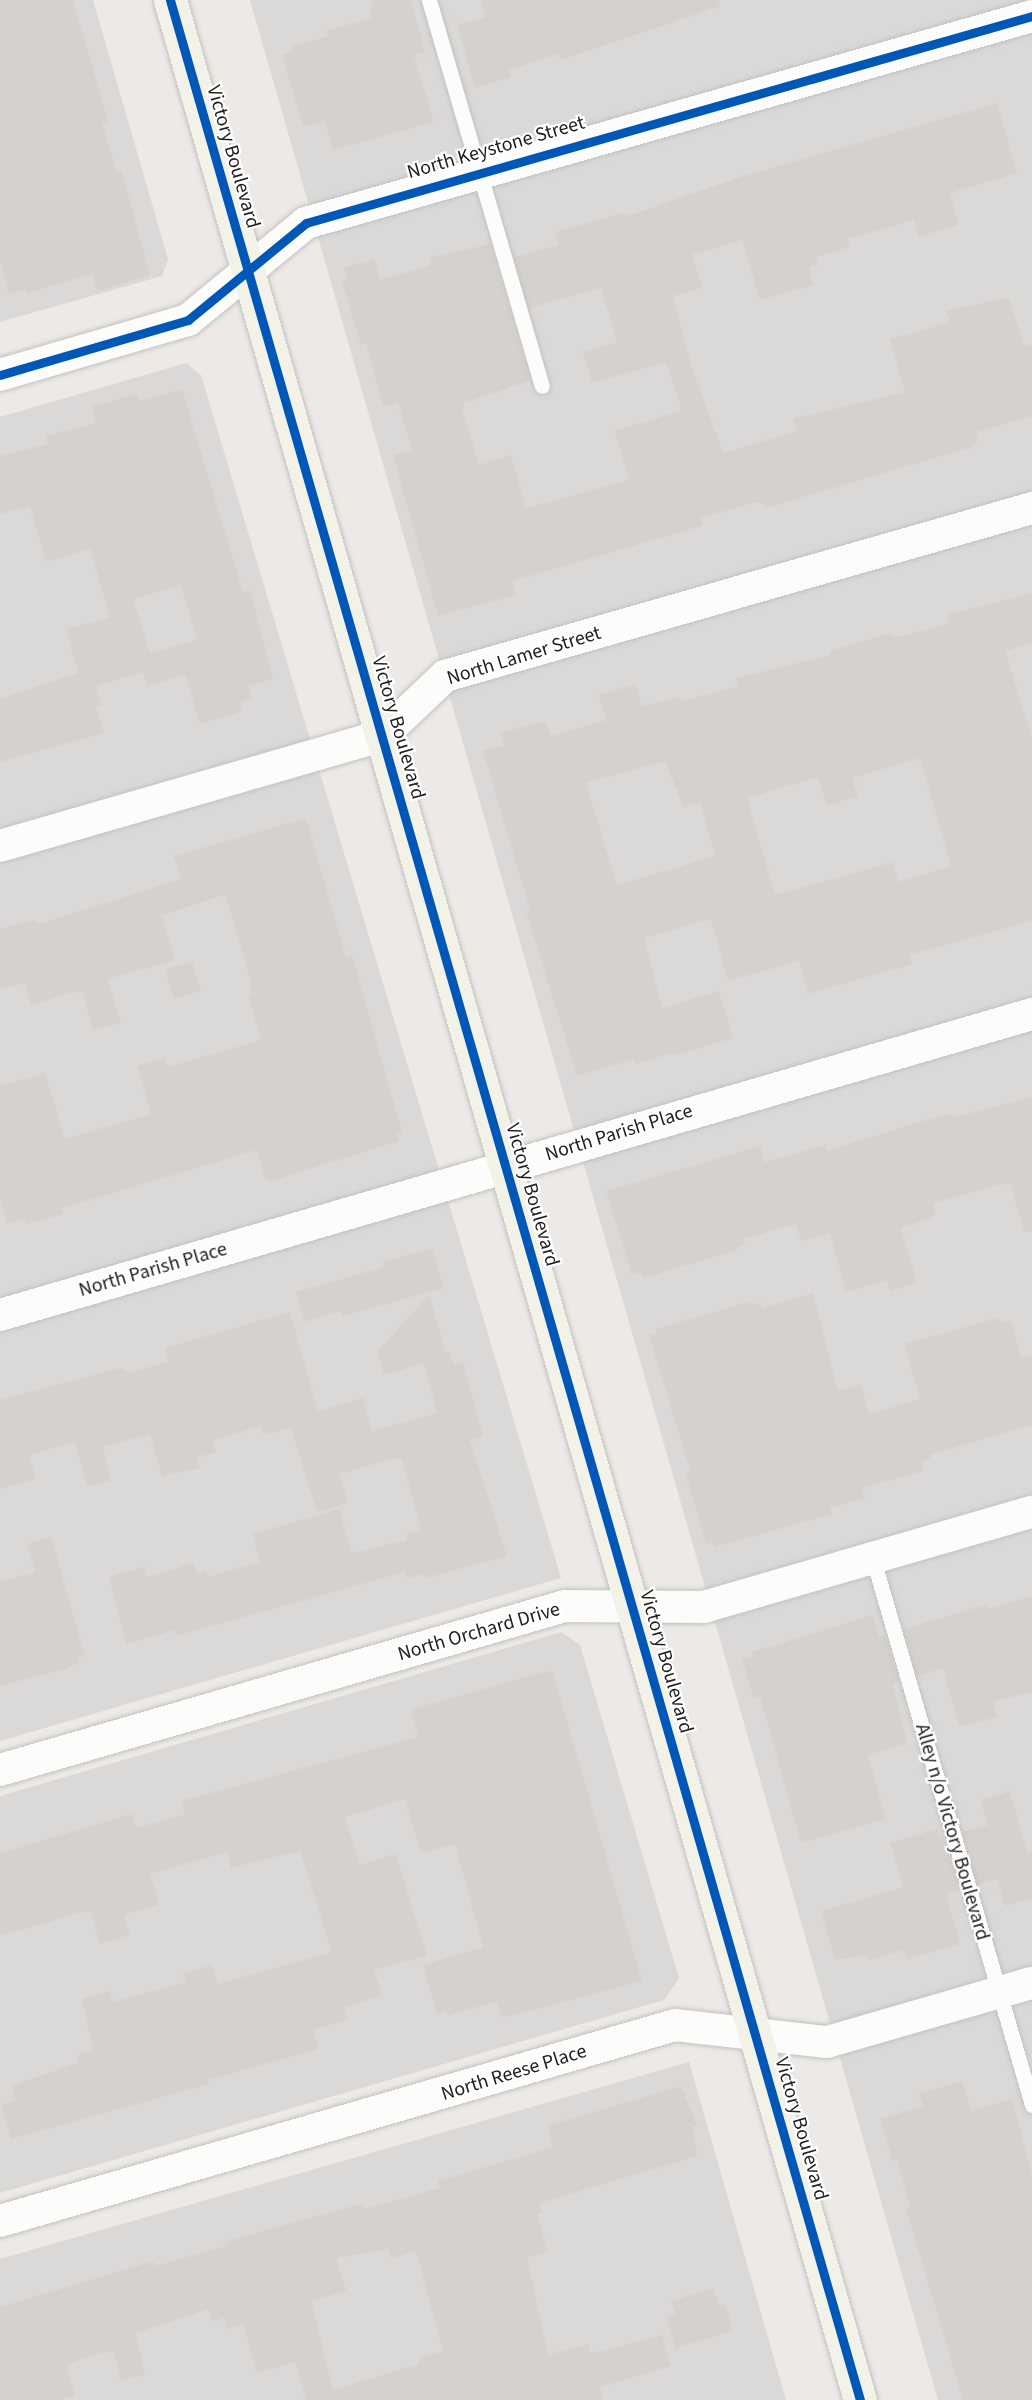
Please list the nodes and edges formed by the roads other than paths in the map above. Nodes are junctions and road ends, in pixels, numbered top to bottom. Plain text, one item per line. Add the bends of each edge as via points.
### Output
1 (170, 0) edge
2 (429, 0) edge
3 (1032, 16) edge
4 (478, 171) junction
5 (248, 274) junction
6 (0, 375) edge
7 (542, 386) dead end
8 (1032, 508) edge
9 (382, 736) junction
10 (0, 846) edge
11 (1032, 1014) edge
12 (506, 1169) junction
13 (0, 1314) edge
14 (1032, 1512) edge
15 (873, 1559) junction
16 (632, 1607) junction
17 (0, 1770) edge
18 (1032, 1983) edge
19 (999, 1993) junction
20 (754, 2034) junction
21 (1032, 2105) edge
22 (0, 2221) edge
23 (860, 2400) edge

1 - 5 main road, Victory Boulevard
2 - 4 lane
3 - 4 street, North Keystone Street
4 - 5 street, North Keystone Street via 306,223
4 - 7 lane
5 - 6 street, North Keystone Street via 188,320
5 - 9 main road, Victory Boulevard
8 - 9 street, North Lamer Street via 445,676
9 - 10 street, North Lamer Street
9 - 12 main road, Victory Boulevard
11 - 12 street, North Parish Place via 563,1149
12 - 13 street, North Parish Place
12 - 16 main road, Victory Boulevard
14 - 15 street, North Orchard Drive
15 - 16 street, North Orchard Drive via 704,1607
15 - 19 lane, Alley n/o Victory Boulevard
16 - 17 street, North Orchard Drive via 565,1606
16 - 20 main road, Victory Boulevard
18 - 19 street, North Reese Place
19 - 20 street, North Reese Place via 827,2042
19 - 21 lane, Alley n/o Victory Boulevard
20 - 22 street, North Reese Place via 675,2025
20 - 23 main road, Victory Boulevard

